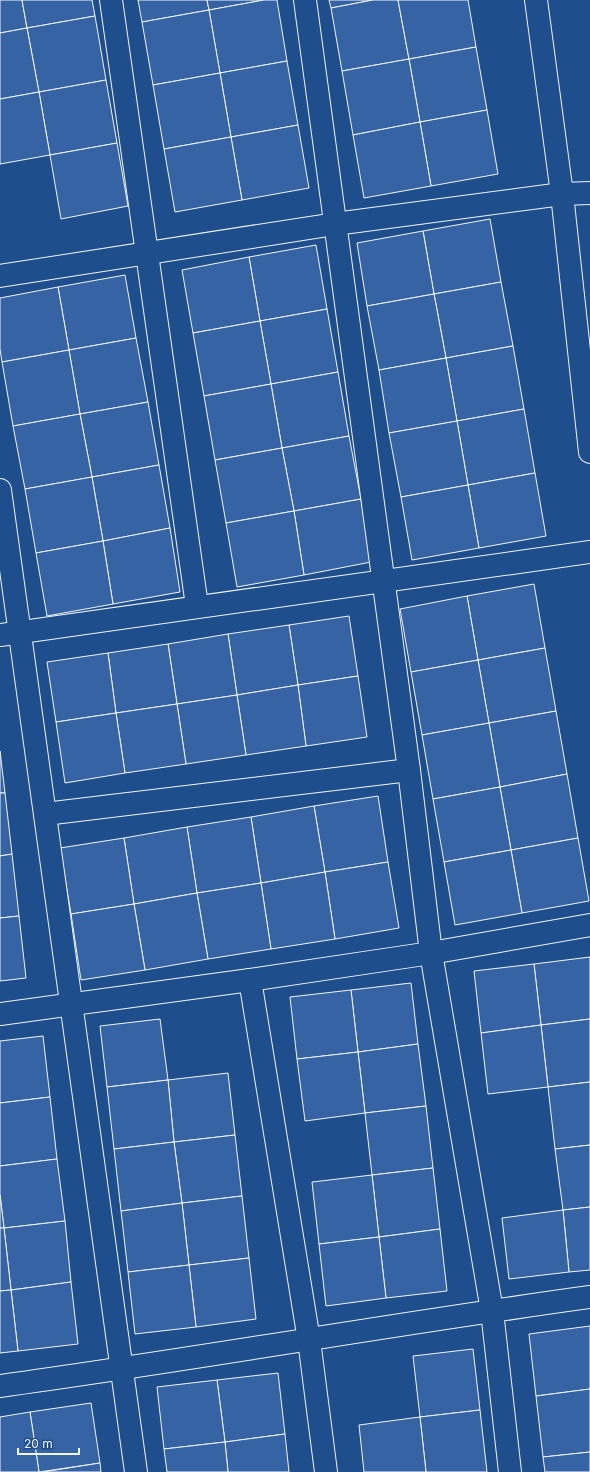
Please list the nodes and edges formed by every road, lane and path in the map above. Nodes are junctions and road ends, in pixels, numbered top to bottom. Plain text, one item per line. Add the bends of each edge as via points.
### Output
1 (111, 0) edge
2 (305, 0) edge
3 (536, 0) edge
4 (590, 193) edge
5 (562, 194) junction
6 (335, 224) junction
7 (146, 252) junction
8 (0, 276) edge
9 (590, 452) edge
10 (0, 490) edge
11 (590, 552) edge
12 (384, 582) junction
13 (197, 606) junction
14 (10, 634) edge
15 (409, 770) junction
16 (45, 814) junction
17 (590, 925) edge
18 (431, 953) junction
19 (250, 980) junction
20 (71, 1004) junction
21 (0, 1014) edge
22 (590, 1297) edge
23 (492, 1311) junction
24 (309, 1340) junction
25 (121, 1370) junction
26 (0, 1386) edge
27 (136, 1472) edge
28 (326, 1472) edge
29 (510, 1472) edge

1 - 7 street
2 - 6 street
3 - 5 street
4 - 5 street
5 - 6 street
5 - 9 street
6 - 7 street
6 - 12 street
7 - 8 street
7 - 13 street
10 - 14 street
11 - 12 street
12 - 13 street
12 - 15 street
13 - 14 street
14 - 16 street
15 - 16 street
15 - 18 street
16 - 20 street
17 - 18 street
18 - 19 street
18 - 23 street
19 - 20 street
19 - 24 street
20 - 21 street
20 - 25 street
22 - 23 street
23 - 24 street
23 - 29 street
24 - 25 street
24 - 28 street
25 - 26 street
25 - 27 street

